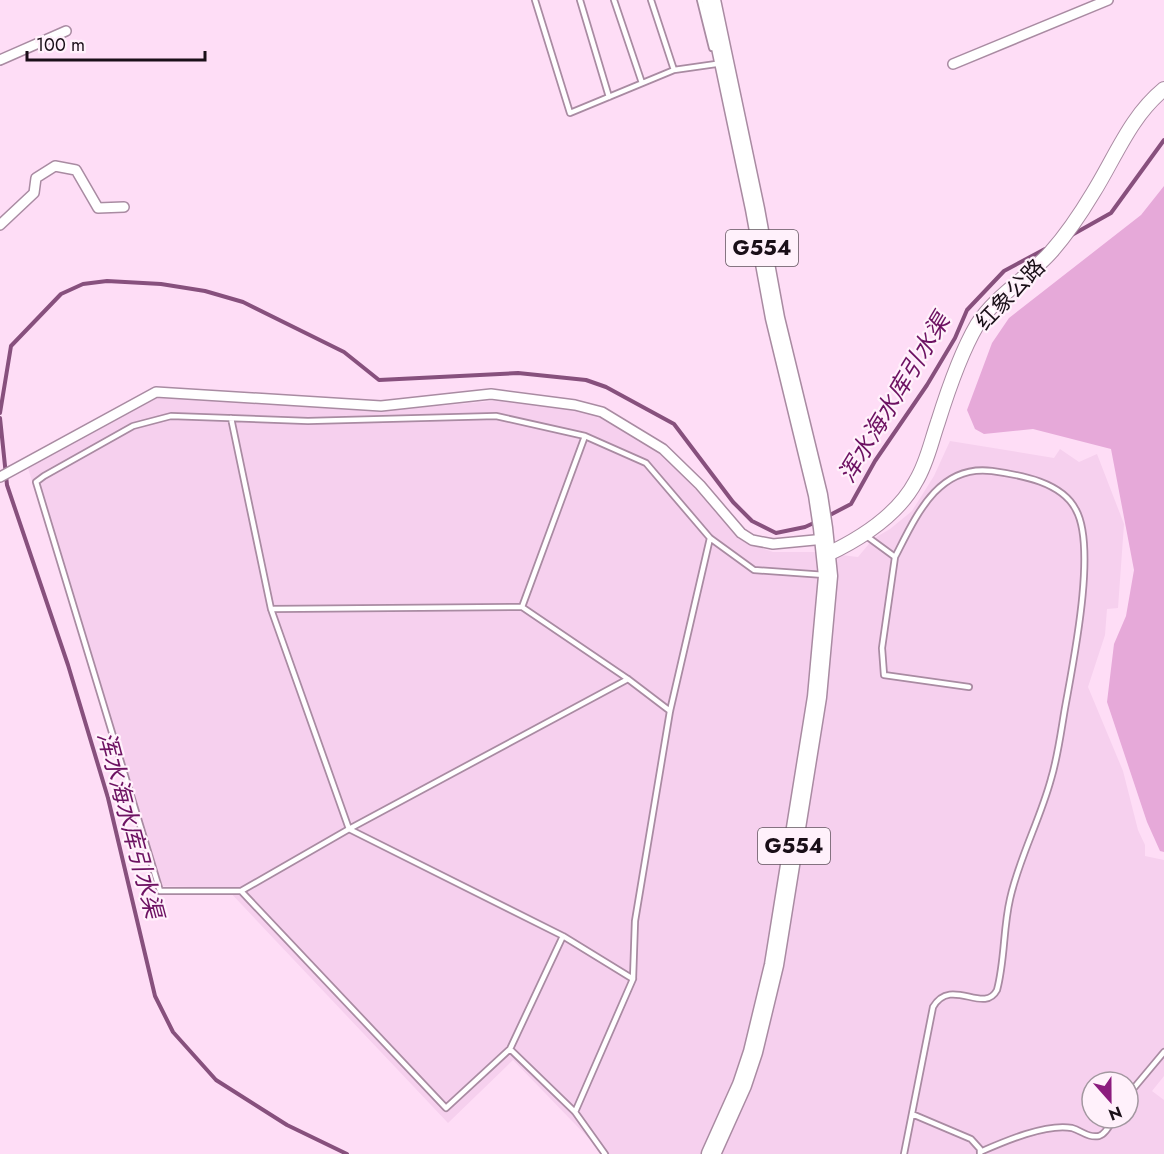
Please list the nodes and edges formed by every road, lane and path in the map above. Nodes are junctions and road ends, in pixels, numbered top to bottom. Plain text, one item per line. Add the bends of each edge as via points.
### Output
1 (535, 0) edge
2 (580, 0) edge
3 (614, 0) edge
4 (651, 0) edge
5 (700, 0) edge
6 (711, 0) edge
7 (1108, 0) edge
8 (66, 32) dead end
9 (0, 60) edge
10 (954, 64) dead end
11 (721, 65) junction
12 (674, 70) junction
13 (642, 83) junction
14 (1164, 88) edge
15 (609, 97) junction
16 (124, 207) dead end
17 (0, 225) edge
18 (231, 418) junction
19 (585, 436) junction
20 (3, 475) edge
21 (862, 534) junction
22 (710, 538) junction
23 (825, 541) junction
24 (895, 557) junction
25 (828, 575) junction
26 (522, 607) junction
27 (271, 609) junction
28 (628, 679) junction
29 (969, 687) dead end
30 (670, 711) junction
31 (349, 829) junction
32 (241, 891) junction
33 (563, 936) junction
34 (633, 979) junction
35 (510, 1049) junction
36 (1164, 1052) edge
37 (1140, 1081) edge
38 (575, 1112) junction
39 (912, 1114) junction
40 (1106, 1130) edge
41 (980, 1153) edge
42 (605, 1154) edge
43 (711, 1154) edge
44 (904, 1154) edge

1 - 15 lane via 570,113
2 - 15 lane
3 - 13 lane
4 - 12 lane
5 - 11 lane
6 - 11 highway, G554
7 - 10 street
8 - 9 street
11 - 12 lane
11 - 23 highway, G554
12 - 13 lane
13 - 15 lane
14 - 21 main road, 红象公路 via 1129,127 1092,194 1051,252 978,324 916,482 900,504
16 - 17 street via 98,208 76,170 55,166 36,178 34,193
18 - 19 lane via 308,421 496,416
18 - 27 lane
18 - 32 lane via 171,416 133,426 36,482 160,891
19 - 22 lane via 646,463
19 - 26 lane
20 - 23 street via 156,392 381,406 491,394 602,412 663,449 752,540 773,544
21 - 23 main road, 红象公路
21 - 24 lane
22 - 25 lane via 754,570
22 - 30 lane
23 - 25 highway, G554
24 - 29 lane via 882,648 884,675
24 - 39 lane via 938,489 952,477 974,471 1019,477 1063,494 1079,515 1084,549 1078,627 1055,763 1010,898 997,990 987,999 950,994 936,1001
25 - 43 highway, G554 via 816,707 774,965 742,1085
26 - 27 lane
26 - 28 lane
27 - 31 lane
28 - 30 lane
28 - 31 lane
30 - 34 lane via 634,921
31 - 32 lane
31 - 33 lane
32 - 35 lane via 446,1108
33 - 34 lane
33 - 35 lane
34 - 38 lane
35 - 38 lane
36 - 37 lane
38 - 42 lane
39 - 41 lane via 971,1139
39 - 44 lane
40 - 41 lane via 1099,1136 1071,1128 1036,1131

